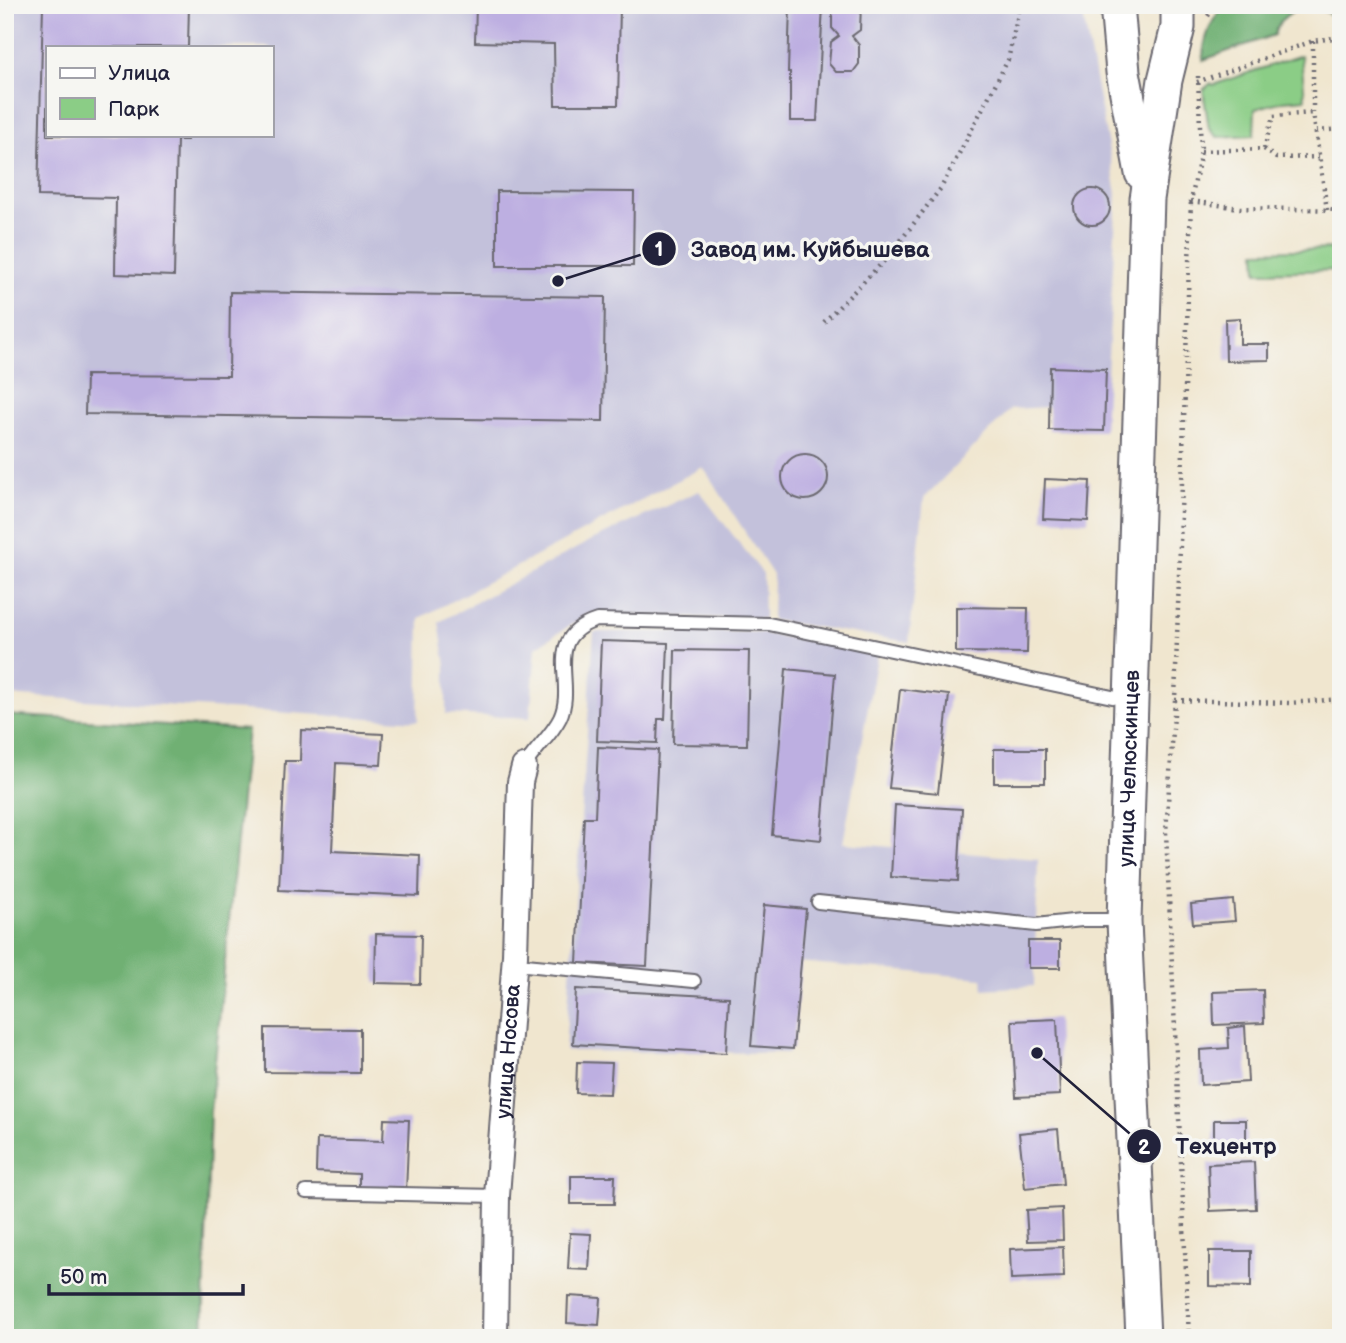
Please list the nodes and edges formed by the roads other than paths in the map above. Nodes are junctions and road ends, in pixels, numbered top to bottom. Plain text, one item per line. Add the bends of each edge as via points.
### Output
1 (1117, 5) edge
2 (1189, 16) edge
3 (1147, 199) junction
4 (1132, 701) junction
5 (524, 767) joint
6 (818, 902) dead end
7 (1124, 920) junction
8 (514, 964) junction
9 (694, 981) dead end
10 (306, 1192) dead end
11 (498, 1196) junction
12 (495, 1338) edge
13 (1143, 1338) edge

1 - 3 main road, улица Челюскинцев via 1123,72
2 - 3 main road, улица Челюскинцев via 1165,80
3 - 4 main road, улица Челюскинцев
4 - 5 lane via 769,624 597,620 581,627 565,647 560,717
4 - 7 main road, улица Челюскинцев
5 - 8 street, улица Носова
6 - 7 lane via 1036,925
7 - 13 main road, улица Челюскинцев
8 - 9 lane
8 - 11 street, улица Носова
10 - 11 lane
11 - 12 street, улица Носова

